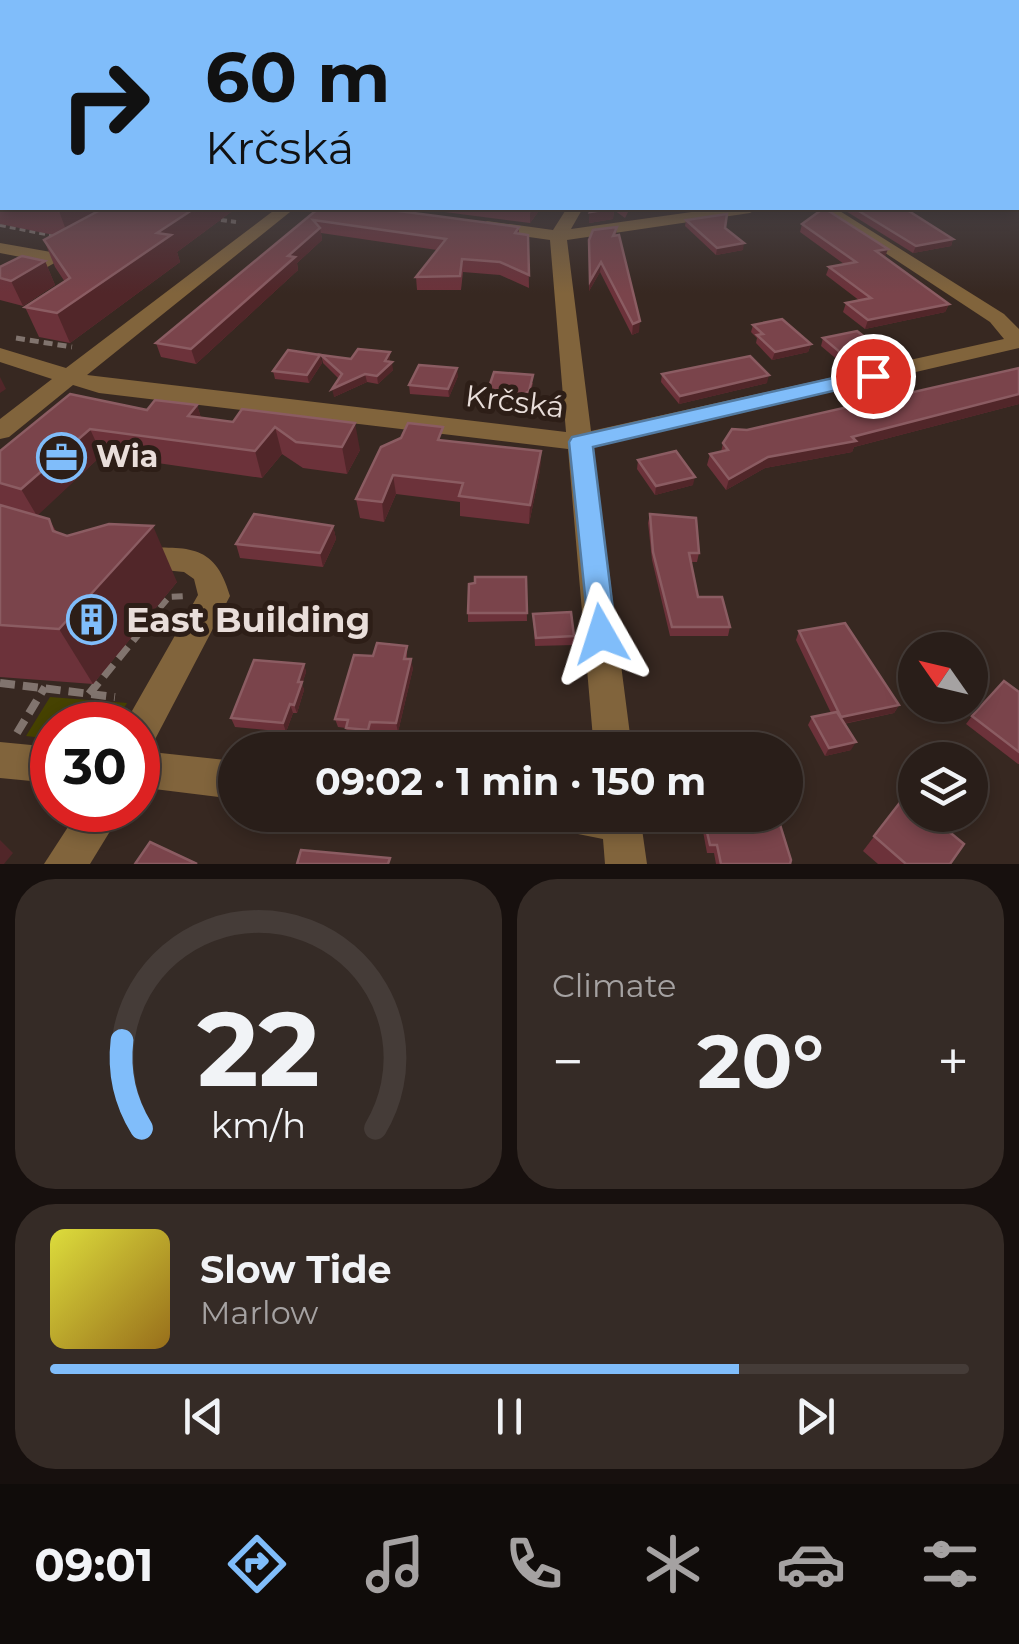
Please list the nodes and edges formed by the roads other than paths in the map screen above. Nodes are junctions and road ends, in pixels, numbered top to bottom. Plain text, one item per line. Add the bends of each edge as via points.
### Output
1 (135, 212) edge
2 (281, 212) edge
3 (572, 212) edge
4 (720, 212) edge
5 (832, 212) edge
6 (469, 223) edge
7 (558, 236) junction
8 (0, 248) edge
9 (52, 258) junction
10 (0, 288) edge
11 (1019, 342) edge
12 (0, 356) edge
13 (72, 375) junction
14 (0, 431) edge
15 (580, 442) junction
16 (108, 570) edge
17 (156, 702) edge
18 (611, 732) edge
19 (160, 771) edge
20 (218, 778) edge
21 (89, 832) edge
22 (622, 832) edge
23 (66, 864) edge
24 (626, 864) edge

1 - 9 street
2 - 13 street
3 - 7 street
4 - 7 street
5 - 11 street via 996,318
6 - 7 street
7 - 15 street
8 - 9 street
9 - 10 street
11 - 15 street, Krčská
12 - 13 street, Krčská
13 - 14 street
13 - 15 street, Krčská via 99,386
15 - 18 street
16 - 17 street via 136,558 190,561 208,572 214,596
19 - 20 street
21 - 23 street
22 - 24 street

